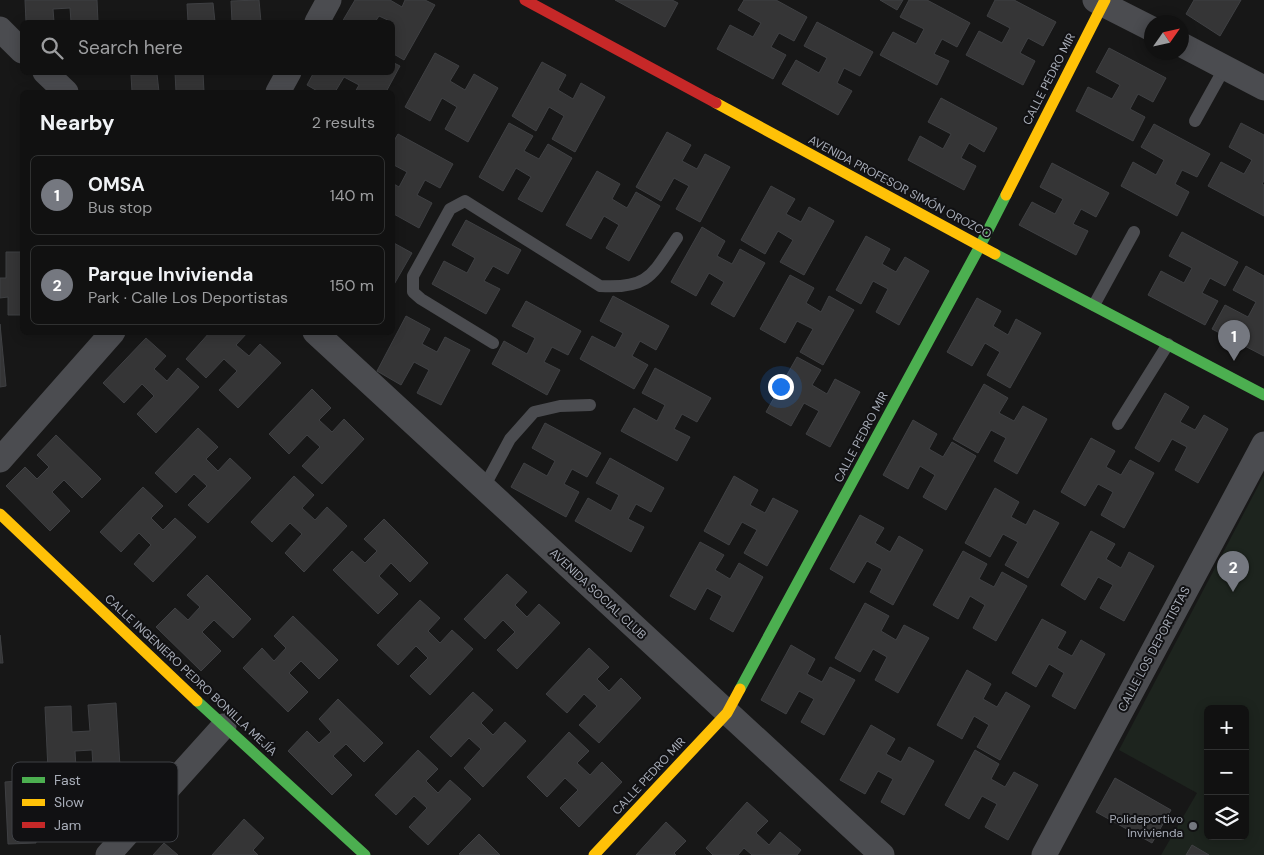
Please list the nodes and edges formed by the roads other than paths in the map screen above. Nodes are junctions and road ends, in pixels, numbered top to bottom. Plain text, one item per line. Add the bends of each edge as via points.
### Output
1 (329, 0) edge
2 (525, 0) edge
3 (1101, 1) edge
4 (318, 20) edge
5 (1144, 25) edge
6 (0, 29) edge
7 (20, 49) edge
8 (1189, 49) edge
9 (1225, 67) junction
10 (48, 75) edge
11 (287, 75) edge
12 (1264, 88) edge
13 (64, 90) edge
14 (279, 90) edge
15 (1195, 121) dead end
16 (1134, 232) dead end
17 (677, 238) dead end
18 (980, 246) junction
19 (1094, 305) junction
20 (110, 335) edge
21 (318, 335) edge
22 (492, 343) dead end
23 (1168, 344) junction
24 (1264, 395) edge
25 (590, 404) dead end
26 (1118, 424) dead end
27 (1264, 444) edge
28 (0, 460) edge
29 (483, 489) junction
30 (0, 514) edge
31 (728, 713) junction
32 (224, 726) junction
33 (178, 777) edge
34 (120, 842) edge
35 (108, 855) edge
36 (365, 855) edge
37 (594, 855) edge
38 (882, 855) edge
39 (1044, 855) edge

1 - 4 street
2 - 18 street, AVENIDA PROFESOR SIMÓN OROZCO
3 - 5 street
3 - 18 street, CALLE PEDRO MIR
6 - 7 street
8 - 9 street
9 - 12 street
9 - 15 lane
10 - 13 street
11 - 14 street
16 - 19 lane
17 - 22 lane via 654,271 641,283 620,288 600,286 465,201 450,209 413,276 413,292
18 - 19 street, AVENIDA PROFESOR SIMÓN OROZCO
18 - 31 street, CALLE PEDRO MIR
19 - 23 street, AVENIDA PROFESOR SIMÓN OROZCO
20 - 28 street
21 - 29 street, AVENIDA SOCIAL CLUB
23 - 24 street, AVENIDA PROFESOR SIMÓN OROZCO
23 - 26 lane
25 - 29 lane via 534,412 510,439
27 - 39 street, CALLE LOS DEPORTISTAS
29 - 31 street, AVENIDA SOCIAL CLUB
30 - 32 street, CALLE INGENIERO PEDRO BONILLA MEJÍA
31 - 37 street, CALLE PEDRO MIR
31 - 38 street, AVENIDA SOCIAL CLUB
32 - 33 street
32 - 36 street, CALLE INGENIERO PEDRO BONILLA MEJÍA
34 - 35 street

